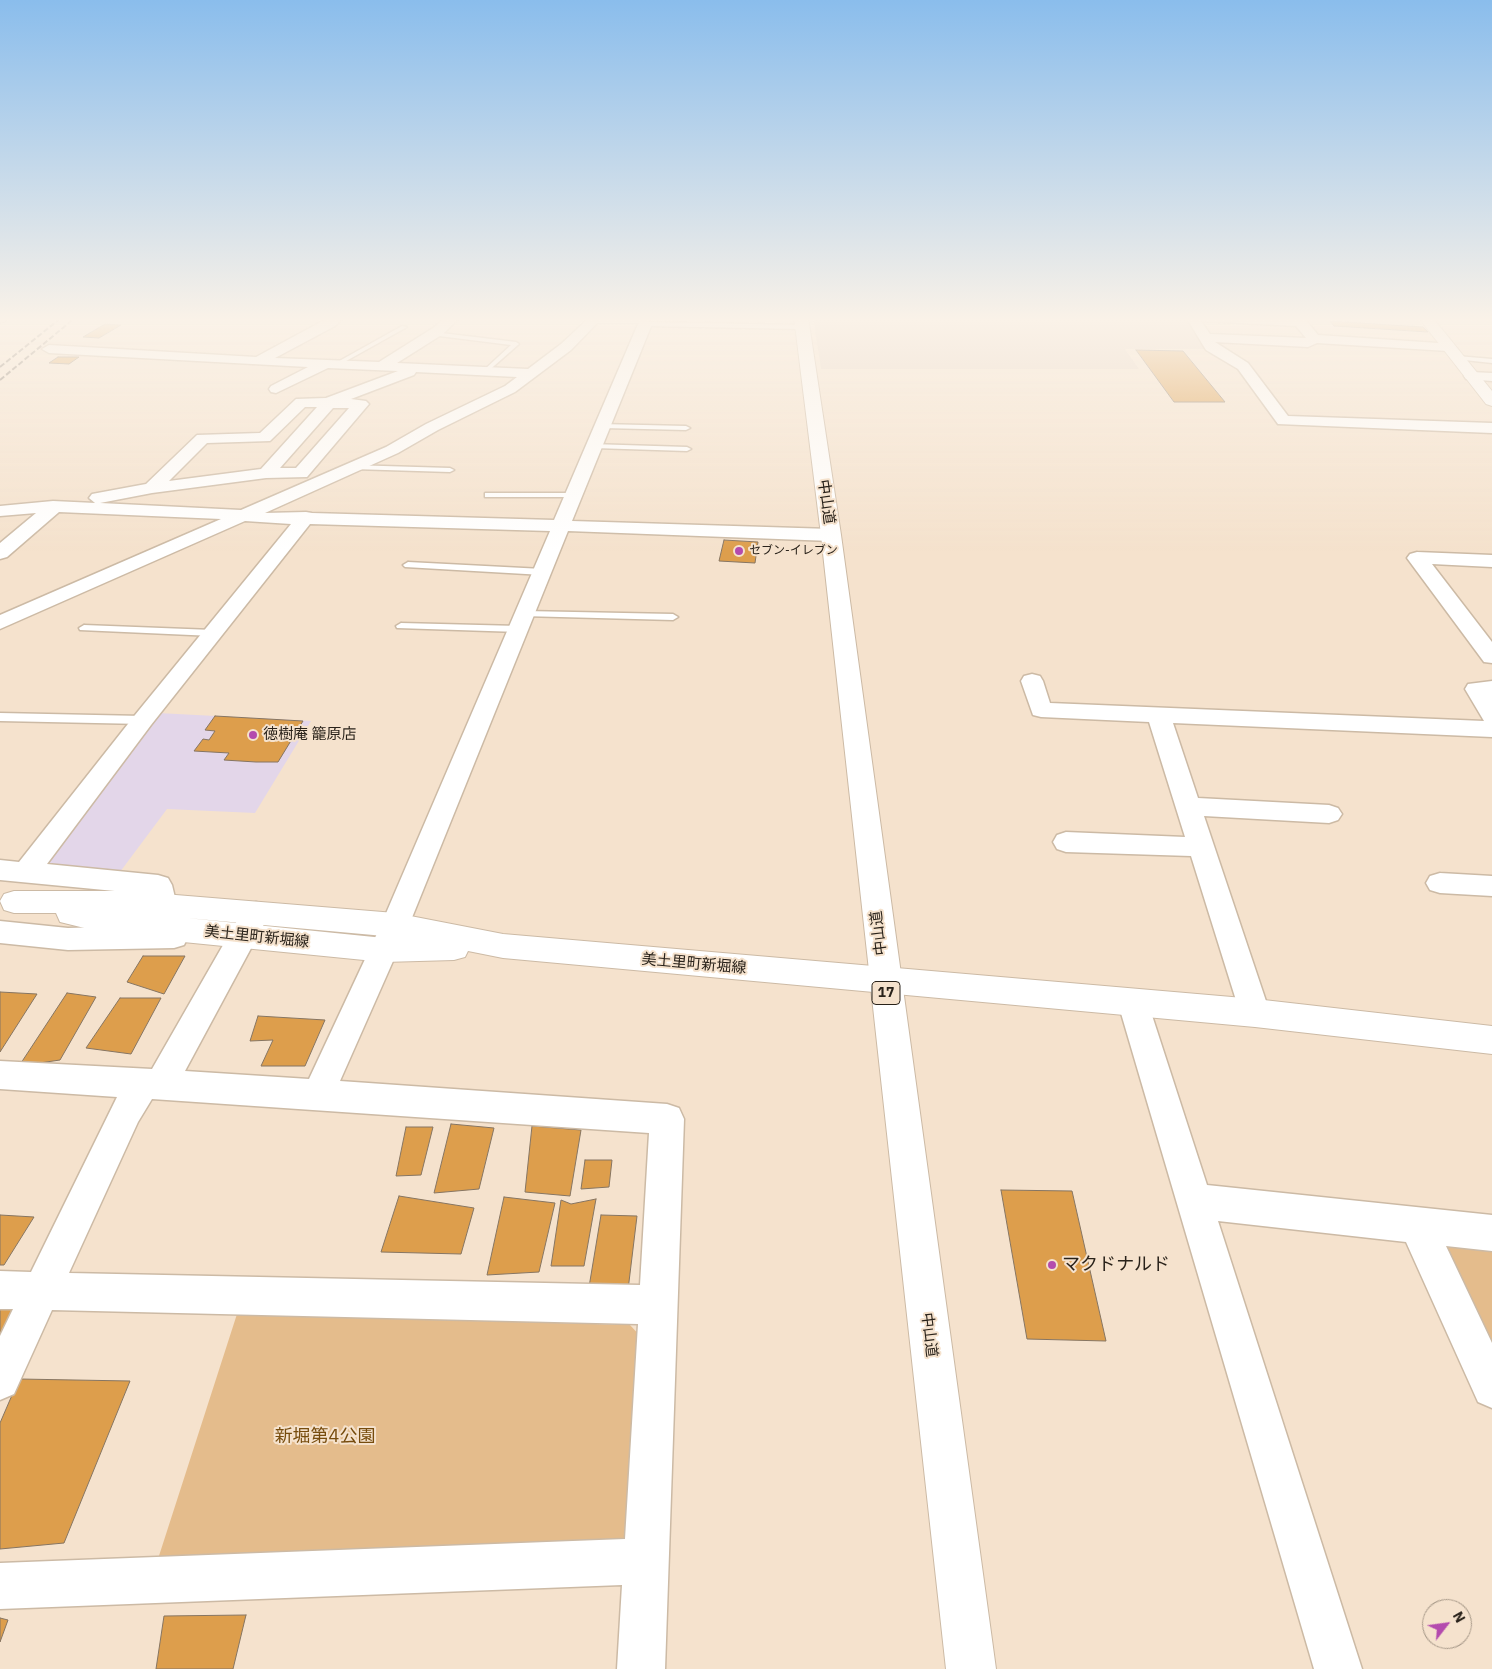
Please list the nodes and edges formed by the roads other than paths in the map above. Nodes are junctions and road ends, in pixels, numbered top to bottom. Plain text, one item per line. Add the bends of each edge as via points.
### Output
1 (349, 395) edge
2 (498, 395) edge
3 (615, 395) edge
4 (811, 395) edge
5 (1264, 395) edge
6 (330, 402) junction
7 (602, 426) junction
8 (686, 428) dead end
9 (1492, 428) edge
10 (594, 446) junction
11 (687, 449) dead end
12 (353, 467) junction
13 (450, 470) dead end
14 (266, 473) junction
15 (152, 488) junction
16 (488, 495) dead end
17 (573, 495) junction
18 (53, 506) junction
19 (0, 511) edge
20 (245, 516) junction
21 (306, 517) junction
22 (562, 526) junction
23 (830, 535) junction
24 (0, 553) edge
25 (1492, 561) edge
26 (408, 565) dead end
27 (543, 572) junction
28 (673, 617) dead end
29 (522, 622) junction
30 (0, 623) edge
31 (401, 626) dead end
32 (84, 628) dead end
33 (213, 633) junction
34 (1492, 657) edge
35 (1032, 681) dead end
36 (1492, 688) edge
37 (1158, 714) junction
38 (1492, 716) edge
39 (0, 717) edge
40 (143, 720) junction
41 (1492, 729) edge
42 (1188, 806) junction
43 (1329, 814) dead end
44 (1066, 842) dead end
45 (1201, 846) junction
46 (13, 871) edge
47 (1440, 883) dead end
48 (1492, 886) edge
49 (7, 902) edge
50 (156, 916) junction
51 (250, 924) junction
52 (0, 932) edge
53 (390, 938) junction
54 (885, 982) junction
55 (1133, 1003) junction
56 (1255, 1013) junction
57 (1492, 1040) edge
58 (0, 1075) edge
59 (152, 1084) junction
60 (318, 1094) junction
61 (1194, 1201) junction
62 (1417, 1225) junction
63 (1492, 1233) edge
64 (0, 1290) edge
65 (41, 1291) junction
66 (659, 1305) junction
67 (0, 1380) edge
68 (1492, 1388) edge
69 (647, 1561) junction
70 (0, 1586) edge
71 (641, 1669) edge
72 (971, 1669) edge
73 (1338, 1669) edge

1 - 6 street
2 - 12 street
3 - 7 street
4 - 23 main road, 中山道 / 17
5 - 9 street via 1283,421
6 - 14 street
6 - 14 street via 361,404 301,473
6 - 15 street via 301,402 264,438 203,438
7 - 8 lane
7 - 10 street
10 - 11 lane
10 - 17 street
12 - 13 lane
12 - 20 street
14 - 15 street
15 - 18 street
16 - 17 lane
17 - 22 street
18 - 19 street
18 - 20 street
18 - 24 street
20 - 21 street
20 - 30 street
21 - 22 street
21 - 33 street
22 - 23 street
22 - 27 street
23 - 54 main road, 中山道 / 17
25 - 34 street via 1417,558
26 - 27 lane
27 - 29 street
28 - 29 lane
29 - 31 lane
29 - 53 street
32 - 33 lane
33 - 40 street
35 - 37 street via 1041,710
36 - 38 street via 1476,689
37 - 41 street
37 - 42 street
39 - 40 lane
40 - 46 street
42 - 43 street
42 - 45 street
44 - 45 street
45 - 56 street
46 - 50 street via 158,885
47 - 48 street
49 - 50 main road, 美土里町新堀線 via 113,923
50 - 51 main road, 美土里町新堀線
51 - 52 street via 68,939
51 - 53 main road, 美土里町新堀線
51 - 59 street
53 - 54 main road, 美土里町新堀線
53 - 60 street
54 - 55 main road, 美土里町新堀線
54 - 72 main road, 中山道 / 17
55 - 56 main road, 美土里町新堀線
55 - 61 street
56 - 57 main road, 美土里町新堀線
58 - 59 street
59 - 60 street
59 - 65 street via 126,1110
60 - 66 street via 667,1119
61 - 62 street
61 - 73 street
62 - 63 street
62 - 68 street
64 - 65 street
65 - 66 street
65 - 67 street
66 - 69 street
69 - 70 street
69 - 71 street

